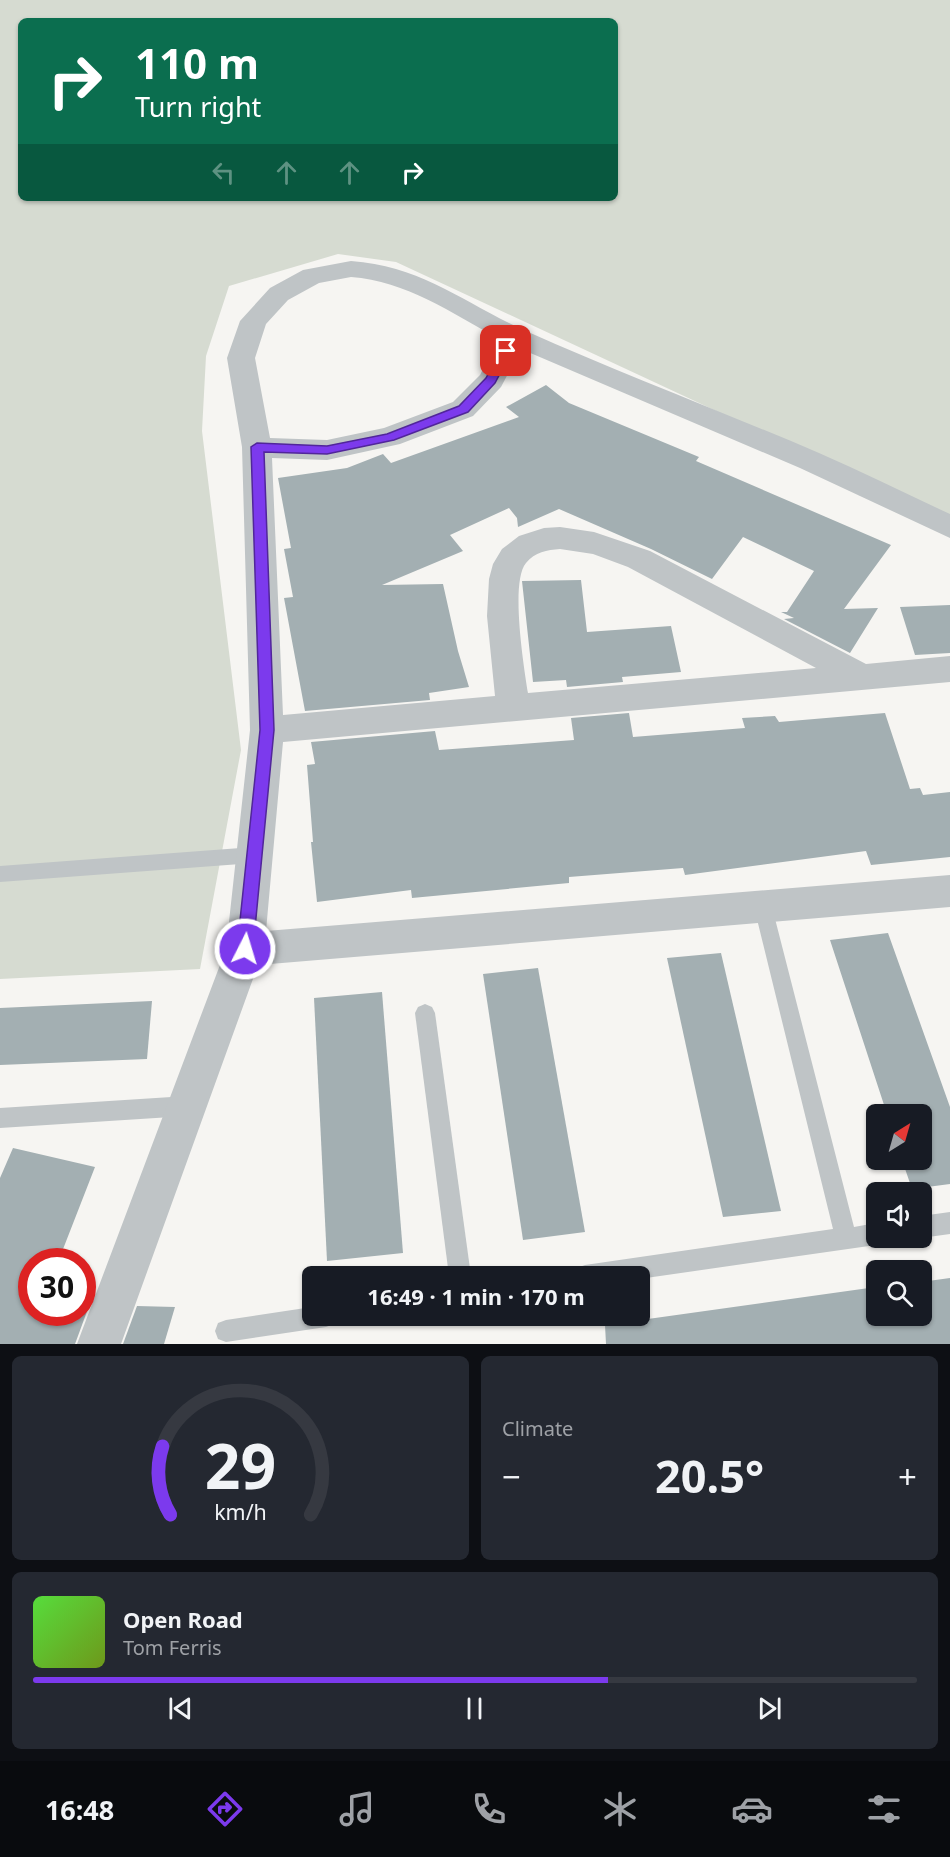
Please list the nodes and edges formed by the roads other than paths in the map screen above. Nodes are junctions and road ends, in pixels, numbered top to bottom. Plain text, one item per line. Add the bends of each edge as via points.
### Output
1 (514, 336) junction
2 (257, 447) junction
3 (950, 527) edge
4 (950, 669) edge
5 (860, 676) junction
6 (513, 709) junction
7 (267, 730) junction
8 (254, 855) junction
9 (0, 874) edge
10 (950, 891) edge
11 (763, 907) junction
12 (245, 949) junction
13 (425, 1013) dead end
14 (187, 1106) junction
15 (0, 1118) edge
16 (950, 1224) edge
17 (932, 1226) edge
18 (866, 1235) edge
19 (846, 1238) junction
20 (459, 1266) edge
21 (650, 1267) edge
22 (302, 1319) edge
23 (226, 1330) dead end
24 (99, 1344) edge

1 - 2 street via 491,380 463,409 390,437 327,450
1 - 2 street via 432,291 386,273 351,269 312,276 279,294 253,321 241,358
1 - 3 street via 810,461
2 - 7 street
4 - 5 street
5 - 6 street
5 - 6 street via 639,559 606,546 560,538 541,540 523,548 509,562 502,599
6 - 7 street
7 - 8 street
8 - 9 lane
8 - 12 street
10 - 11 street
11 - 12 street
11 - 19 lane
12 - 14 street
13 - 20 lane
14 - 15 lane
14 - 24 street
16 - 17 lane
18 - 19 lane
19 - 21 lane
22 - 23 lane

